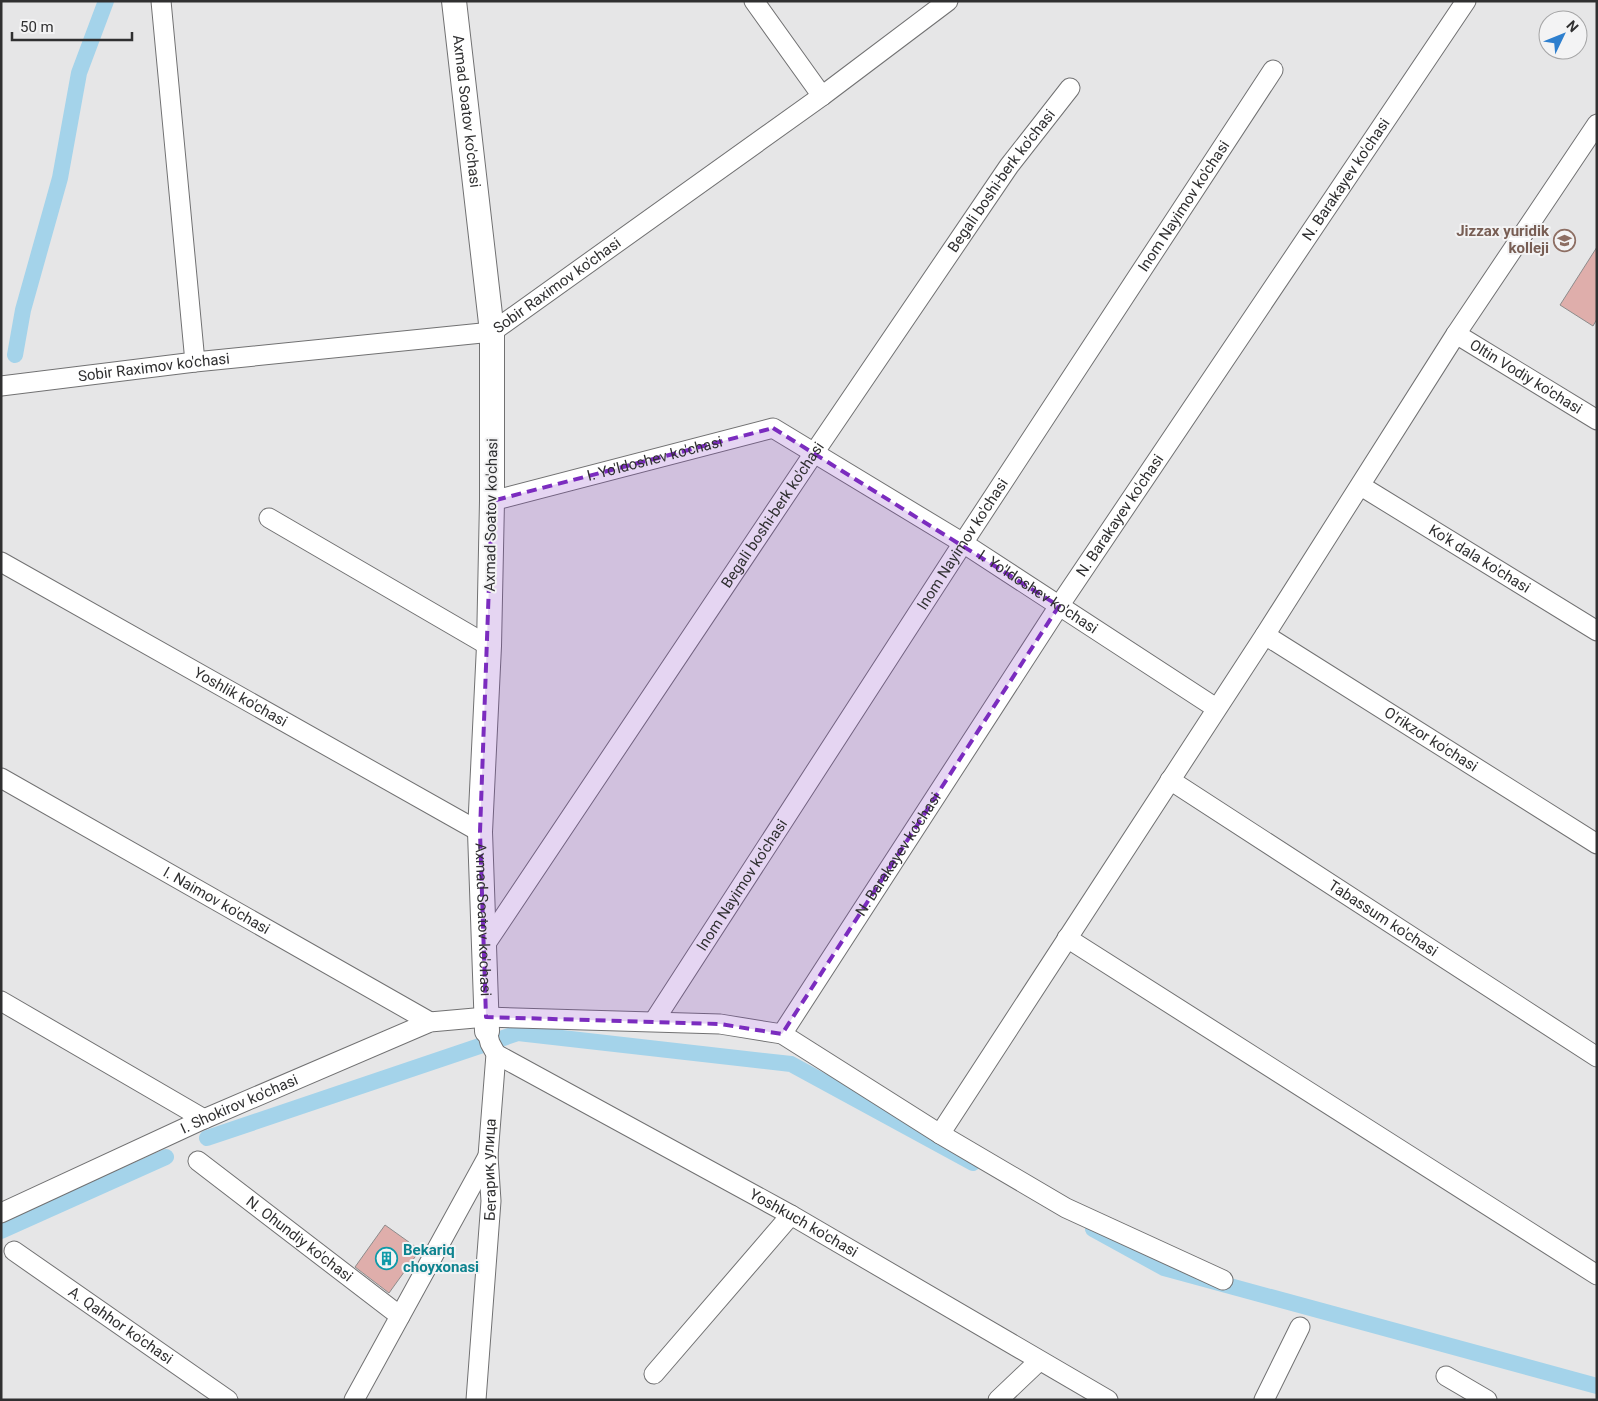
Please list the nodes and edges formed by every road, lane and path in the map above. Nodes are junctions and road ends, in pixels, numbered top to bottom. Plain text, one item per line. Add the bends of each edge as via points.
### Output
1 (162, 1) edge
2 (454, 1) edge
3 (754, 1) edge
4 (948, 1) edge
5 (1466, 1) edge
6 (1273, 70) dead end
7 (1070, 88) dead end
8 (822, 96) junction
9 (1597, 124) edge
10 (492, 332) junction
11 (1456, 334) junction
12 (195, 362) junction
13 (1, 386) edge
14 (1597, 420) edge
15 (814, 453) junction
16 (1361, 486) junction
17 (492, 501) junction
18 (269, 518) dead end
19 (963, 543) junction
20 (1, 562) edge
21 (1059, 606) junction
22 (1597, 631) edge
23 (1265, 635) junction
24 (489, 646) junction
25 (1216, 708) junction
26 (1, 778) edge
27 (1170, 780) junction
28 (480, 832) junction
29 (1597, 844) edge
30 (1067, 938) junction
31 (483, 948) junction
32 (1, 1001) edge
33 (654, 1021) junction
34 (430, 1022) junction
35 (782, 1034) junction
36 (489, 1036) junction
37 (1597, 1057) edge
38 (204, 1119) junction
39 (940, 1134) junction
40 (488, 1156) junction
41 (198, 1161) dead end
42 (2, 1212) edge
43 (791, 1215) junction
44 (14, 1251) dead end
45 (1597, 1274) edge
46 (1223, 1280) dead end
47 (400, 1316) junction
48 (1300, 1327) dead end
49 (1038, 1360) junction
50 (654, 1374) dead end
51 (1446, 1376) dead end
52 (228, 1400) edge
53 (354, 1400) edge
54 (476, 1400) edge
55 (998, 1400) edge
56 (1108, 1400) edge
57 (1264, 1400) edge
58 (1487, 1400) edge

1 - 12 street
2 - 10 street, Axmad Soatov ko'chasi
3 - 8 street
4 - 8 street, Sobir Raximov ko'chasi
5 - 21 street, N. Barakayev ko'chasi
6 - 19 street, Inom Nayimov ko'chasi
7 - 15 street, Begali boshi-berk ko'chasi via 1009,166
8 - 10 street, Sobir Raximov ko'chasi
9 - 11 street
10 - 12 street, Sobir Raximov ko'chasi
10 - 17 street, Axmad Soatov ko'chasi
11 - 14 street, Oltin Vodiy ko'chasi
11 - 16 street
12 - 13 street, Sobir Raximov ko'chasi
15 - 17 street, I. Yo'ldoshev ko'chasi via 773,428
15 - 19 street, I. Yo'ldoshev ko'chasi
15 - 31 street, Begali boshi-berk ko'chasi
16 - 22 street, Ko'k dala ko'chasi
16 - 23 street
17 - 24 street, Axmad Soatov ko'chasi
18 - 24 street
19 - 21 street, I. Yo'ldoshev ko'chasi
19 - 33 street, Inom Nayimov ko'chasi
20 - 28 street, Yoshlik ko'chasi
21 - 25 street, I. Yo'ldoshev ko'chasi
21 - 35 street, N. Barakayev ko'chasi
23 - 25 street
23 - 29 street, O'rikzor ko'chasi
24 - 28 street, Axmad Soatov ko'chasi
25 - 27 street
26 - 34 street, I. Naimov ko'chasi
27 - 30 street
27 - 37 street, Tabassum ko'chasi
28 - 31 street, Axmad Soatov ko'chasi
30 - 39 street
30 - 45 street
31 - 36 street, Axmad Soatov ko'chasi
32 - 38 street
33 - 35 street, I. Shokirov ko'chasi via 720,1024
33 - 36 street, I. Shokirov ko'chasi
34 - 36 street, I. Shokirov ko'chasi
34 - 38 street, I. Shokirov ko'chasi
35 - 39 street
36 - 40 street, Бегариқ улица
36 - 43 street, Yoshkuch ko'chasi
38 - 42 street, I. Shokirov ko'chasi
39 - 46 street via 1066,1208
40 - 47 street
40 - 54 street, Бегариқ улица via 491,1202
41 - 47 street, N. Ohundiy ko'chasi
43 - 49 street, Yoshkuch ko'chasi
43 - 50 street
44 - 52 street, A. Qahhor ko'chasi
47 - 53 street
48 - 57 street
49 - 55 street
49 - 56 street, Yoshkuch ko'chasi
51 - 58 street

